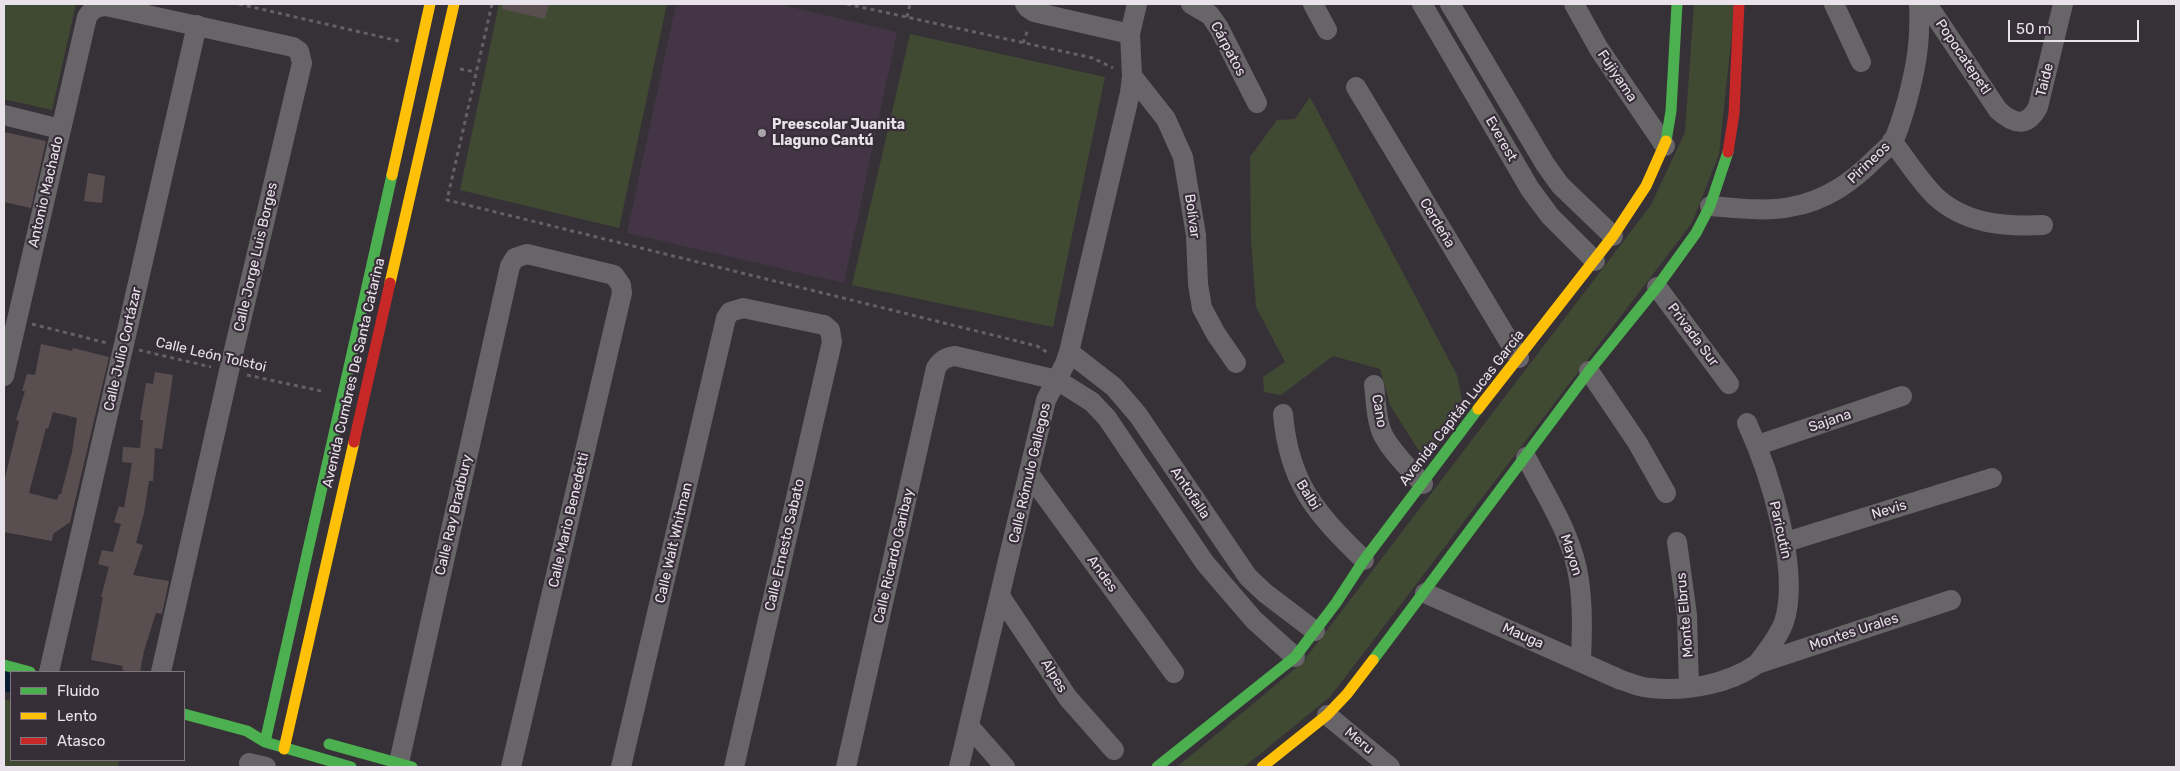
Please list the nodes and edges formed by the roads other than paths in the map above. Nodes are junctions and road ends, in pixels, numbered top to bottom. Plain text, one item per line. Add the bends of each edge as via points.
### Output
1 (430, 4) edge
2 (454, 4) edge
3 (1137, 4) edge
4 (1191, 4) edge
5 (1313, 4) edge
6 (1422, 4) edge
7 (1450, 4) edge
8 (1574, 4) edge
9 (1677, 4) edge
10 (1739, 4) edge
11 (1834, 4) edge
12 (1919, 4) edge
13 (1927, 4) edge
14 (2063, 4) edge
15 (1026, 5) edge
16 (92, 10) joint
17 (197, 25) junction
18 (1327, 30) dead end
19 (1130, 34) junction
20 (421, 41) junction
21 (445, 42) junction
22 (1861, 62) dead end
23 (1132, 76) junction
24 (1356, 87) dead end
25 (1257, 103) dead end
26 (1998, 110) joint
27 (4, 116) edge
28 (60, 129) junction
29 (1892, 141) junction
30 (1666, 146) junction
31 (1710, 206) junction
32 (2043, 225) dead end
33 (1613, 236) junction
34 (1595, 261) junction
35 (614, 275) joint
36 (1657, 287) junction
37 (726, 318) joint
38 (1519, 358) junction
39 (1236, 363) dead end
40 (1064, 365) junction
41 (1589, 370) junction
42 (4, 376) edge
43 (1374, 384) dead end
44 (1729, 384) dead end
45 (1902, 396) dead end
46 (1283, 414) dead end
47 (1747, 422) dead end
48 (1758, 446) junction
49 (1526, 456) junction
50 (1030, 475) junction
51 (1992, 478) dead end
52 (1423, 484) junction
53 (1666, 493) dead end
54 (1677, 542) dead end
55 (1786, 542) junction
56 (1364, 560) junction
57 (1425, 593) junction
58 (1000, 596) junction
59 (1952, 600) dead end
60 (1315, 632) junction
61 (1295, 657) junction
62 (1582, 661) junction
63 (1757, 664) junction
64 (4, 665) edge
65 (26, 671) edge
66 (49, 671) edge
67 (161, 671) edge
68 (1174, 673) dead end
69 (1689, 688) junction
70 (185, 714) edge
71 (1327, 715) junction
72 (969, 726) junction
73 (268, 728) junction
74 (247, 731) junction
75 (292, 734) junction
76 (316, 740) dead end
77 (265, 742) junction
78 (284, 748) junction
79 (1114, 750) dead end
80 (403, 766) edge
81 (351, 767) edge
82 (511, 767) edge
83 (621, 767) edge
84 (734, 767) edge
85 (846, 767) edge
86 (959, 767) edge
87 (1005, 767) edge
88 (1157, 767) edge
89 (1262, 767) edge
90 (1390, 767) edge

1 - 20 street, Avenida Cumbres De Santa Catarina
2 - 21 street, Avenida Cumbres De Santa Catarina
3 - 19 street, Calle Rómulo Gallegos
4 - 25 street, Cárpatos via 1210,15 1219,28
5 - 18 street
6 - 34 street, Everest via 1530,189 1550,216
7 - 33 street, Everest via 1545,164 1560,185
8 - 30 street, Fujiyama via 1604,57
9 - 30 street, Avenida Capitán Lucas García via 1672,111
10 - 31 street via 1734,114 1730,140
11 - 22 street
12 - 29 street, Pirineos via 1917,63
13 - 26 street, Popocatepetl
14 - 26 street, Taide via 2034,115 2028,120 2015,121
15 - 19 street via 1034,12
16 - 17 street, Calle Jorge Luis Borges via 106,6
16 - 28 street, Antonio Machado via 87,17
17 - 66 street, Calle Julio Cortázar
17 - 67 street, Calle Jorge Luis Borges via 293,47 302,56 302,63
19 - 23 street, Calle Rómulo Gallegos
20 - 21 street
20 - 73 street, Avenida Cumbres De Santa Catarina
21 - 75 street, Avenida Cumbres De Santa Catarina
23 - 39 street, Bolívar via 1166,119 1183,157 1196,235 1202,308
23 - 40 street, Calle Rómulo Gallegos
24 - 38 street, Cerdeña
27 - 28 street
28 - 42 street, Antonio Machado
29 - 31 street, Pirineos via 1843,188 1806,203 1773,209
29 - 32 street via 1935,196 1955,210 2001,226
30 - 33 street, Avenida Capitán Lucas García via 1646,186
31 - 36 street via 1696,233
33 - 34 street, Avenida Capitán Lucas García
34 - 38 street, Avenida Capitán Lucas García
35 - 80 street, Calle Ray Bradbury via 527,254 515,258 510,266
35 - 82 street, Calle Mario Benedetti via 622,293
36 - 41 street
36 - 44 street, Privada Sur
37 - 83 street, Calle Walt Whitman
37 - 84 street, Calle Ernesto Sabato via 730,312 742,308 824,325 830,330 832,342
38 - 52 street, Avenida Capitán Lucas García
40 - 50 street, Calle Rómulo Gallegos via 1046,400
40 - 60 street, Antofalla via 1114,387 1138,415 1248,577
40 - 61 street, Antofalla via 1107,418 1210,569 1254,620
40 - 85 street, Calle Ricardo Garibay via 955,356 941,361 936,368
41 - 49 street
41 - 53 street via 1633,434
43 - 52 street, Cano via 1377,415 1383,434
45 - 48 street, Sajana
46 - 56 street, Balbi via 1285,442 1296,478 1313,506
47 - 48 street, Paricutín
48 - 55 street, Paricutín
49 - 57 street
49 - 62 street, Mayon via 1568,540 1579,579
50 - 58 street, Calle Rómulo Gallegos
50 - 68 street, Andes
51 - 55 street, Nevis
52 - 56 street, Avenida Capitán Lucas García
54 - 69 street, Monte Elbrus via 1687,615
55 - 63 street, Paricutín via 1788,581 1784,621 1776,639
56 - 60 street, Avenida Capitán Lucas García
57 - 62 street, Mauga
57 - 71 street
58 - 72 street, Calle Rómulo Gallegos
58 - 79 street, Alpes via 1068,698
59 - 63 street, Montes Urales
60 - 61 street, Avenida Capitán Lucas García
61 - 88 street, Avenida Capitán Lucas García
62 - 69 street, Mauga via 1621,680 1650,688
63 - 69 street via 1745,672
64 - 65 street
70 - 74 street
71 - 89 street
71 - 90 street, Meru
72 - 86 street, Calle Rómulo Gallegos
72 - 87 street
73 - 74 street
73 - 75 street
73 - 77 street, Avenida Cumbres De Santa Catarina
74 - 77 street
75 - 78 street, Avenida Cumbres De Santa Catarina
76 - 80 street
77 - 78 street
78 - 81 street

